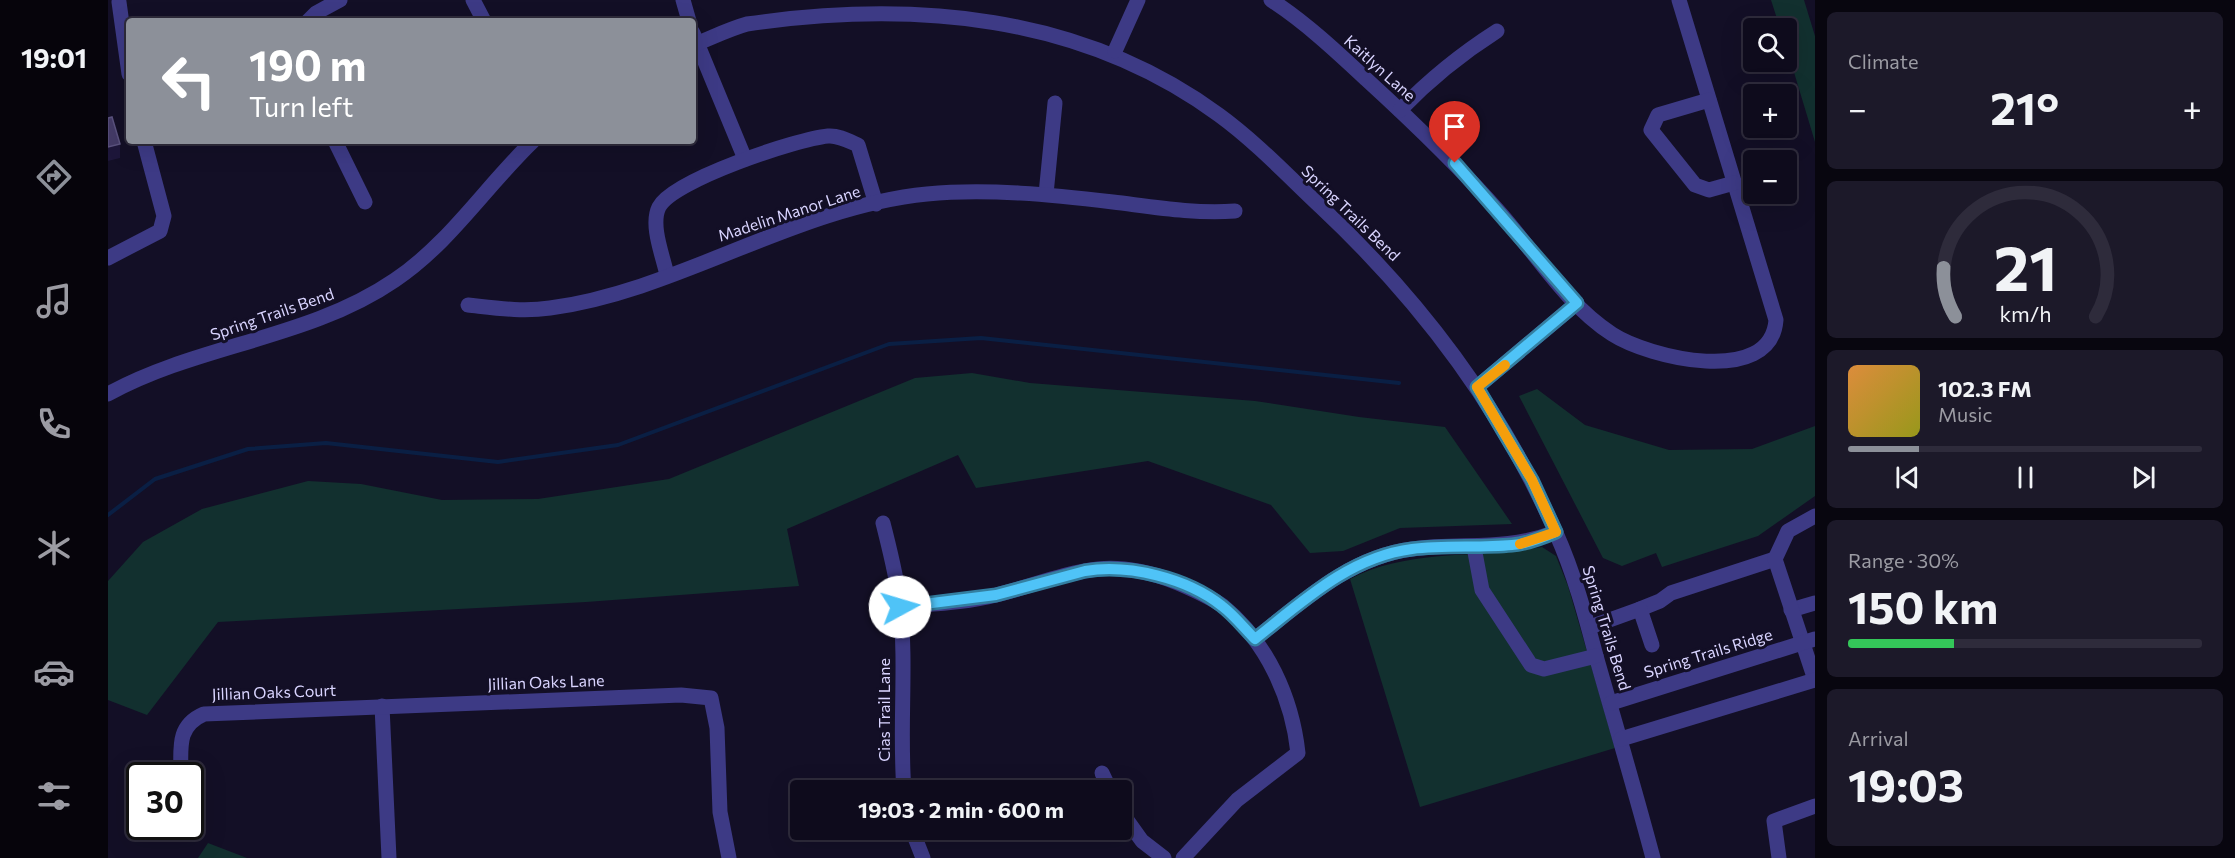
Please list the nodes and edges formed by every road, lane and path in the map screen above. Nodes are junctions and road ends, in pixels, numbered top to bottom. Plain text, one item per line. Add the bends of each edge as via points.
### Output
1 (340, 0) edge
2 (473, 0) edge
3 (683, 0) edge
4 (1138, 0) edge
5 (1679, 0) edge
6 (1276, 1) edge
7 (119, 2) dead end
8 (311, 18) edge
9 (482, 18) edge
10 (688, 18) edge
11 (1497, 31) dead end
12 (696, 39) edge
13 (696, 45) edge
14 (1115, 51) junction
15 (126, 52) edge
16 (1710, 100) junction
17 (1055, 103) dead end
18 (1400, 110) junction
19 (145, 144) edge
20 (336, 144) edge
21 (530, 144) edge
22 (745, 159) junction
23 (1734, 183) junction
24 (1046, 194) junction
25 (365, 202) dead end
26 (876, 204) junction
27 (1235, 211) dead end
28 (108, 258) edge
29 (667, 275) junction
30 (1577, 303) junction
31 (468, 305) dead end
32 (1477, 387) junction
33 (108, 394) edge
34 (1815, 516) edge
35 (883, 524) dead end
36 (1556, 532) junction
37 (1474, 547) junction
38 (1775, 559) junction
39 (1815, 603) edge
40 (900, 607) junction
41 (1640, 609) junction
42 (1791, 610) junction
43 (1590, 627) junction
44 (1255, 639) junction
45 (1808, 641) edge
46 (1652, 645) dead end
47 (1596, 656) junction
48 (1815, 680) edge
49 (1611, 703) junction
50 (382, 706) junction
51 (1621, 739) junction
52 (181, 762) edge
53 (1102, 773) dead end
54 (903, 780) edge
55 (1105, 780) edge
56 (1815, 806) edge
57 (1132, 828) edge
58 (916, 840) edge
59 (389, 858) edge
60 (729, 858) edge
61 (922, 858) edge
62 (1164, 858) edge
63 (1184, 858) edge
64 (1653, 858) edge
65 (1779, 858) edge

1 - 8 street
2 - 9 street
3 - 10 street
4 - 14 street
5 - 16 street
6 - 18 street, Kaitlyn Lane
7 - 15 street
11 - 18 street via 1429,81
12 - 14 street, Spring Trails Bend via 746,24 825,9 916,3 1034,22
13 - 22 street
14 - 32 street, Spring Trails Bend via 1221,116 1266,154 1385,270
16 - 23 street
16 - 23 street via 1658,115 1651,130 1695,186 1709,190
17 - 24 street
18 - 30 street, Kaitlyn Lane via 1491,202
19 - 28 street via 164,216 160,231
20 - 25 street
21 - 33 street, Spring Trails Bend via 446,237 396,280 342,310 170,367
22 - 26 street via 828,136 844,139 858,145
22 - 29 street via 672,195 659,207 656,224
23 - 30 street, Kaitlyn Lane via 1776,320 1775,332 1764,350 1706,362 1680,360 1636,347 1613,335
24 - 26 street, Madelin Manor Lane via 927,194
24 - 27 street, Madelin Manor Lane via 1204,213
26 - 29 street, Madelin Manor Lane via 820,218
29 - 31 street, Madelin Manor Lane via 602,297 550,308 509,310
30 - 32 street
32 - 36 street, Spring Trails Bend via 1532,480
34 - 38 street via 1788,531
35 - 40 street, Cias Trail Lane
36 - 37 street via 1515,545
36 - 43 street, Spring Trails Bend
37 - 44 street via 1411,549 1383,555 1350,569
37 - 47 street via 1482,590 1531,665 1544,669
38 - 41 street via 1671,593
38 - 42 street
39 - 42 street
40 - 44 street via 996,595 1080,572 1133,571 1162,576 1222,606
40 - 54 street, Cias Trail Lane
41 - 43 street
41 - 46 street
42 - 45 street
43 - 47 street, Spring Trails Bend
44 - 63 street via 1287,702 1298,753 1237,800
45 - 48 street
45 - 49 street, Spring Trails Ridge
47 - 49 street, Spring Trails Bend
48 - 51 street
49 - 51 street, Spring Trails Bend
50 - 52 street, Jillian Oaks Court via 204,714 185,726 180,738
50 - 59 street
50 - 60 street, Jillian Oaks Lane via 681,695 711,698 717,728 720,812
51 - 64 street, Spring Trails Bend
53 - 55 street
56 - 65 street via 1774,821
57 - 62 street via 1142,842
58 - 61 street

